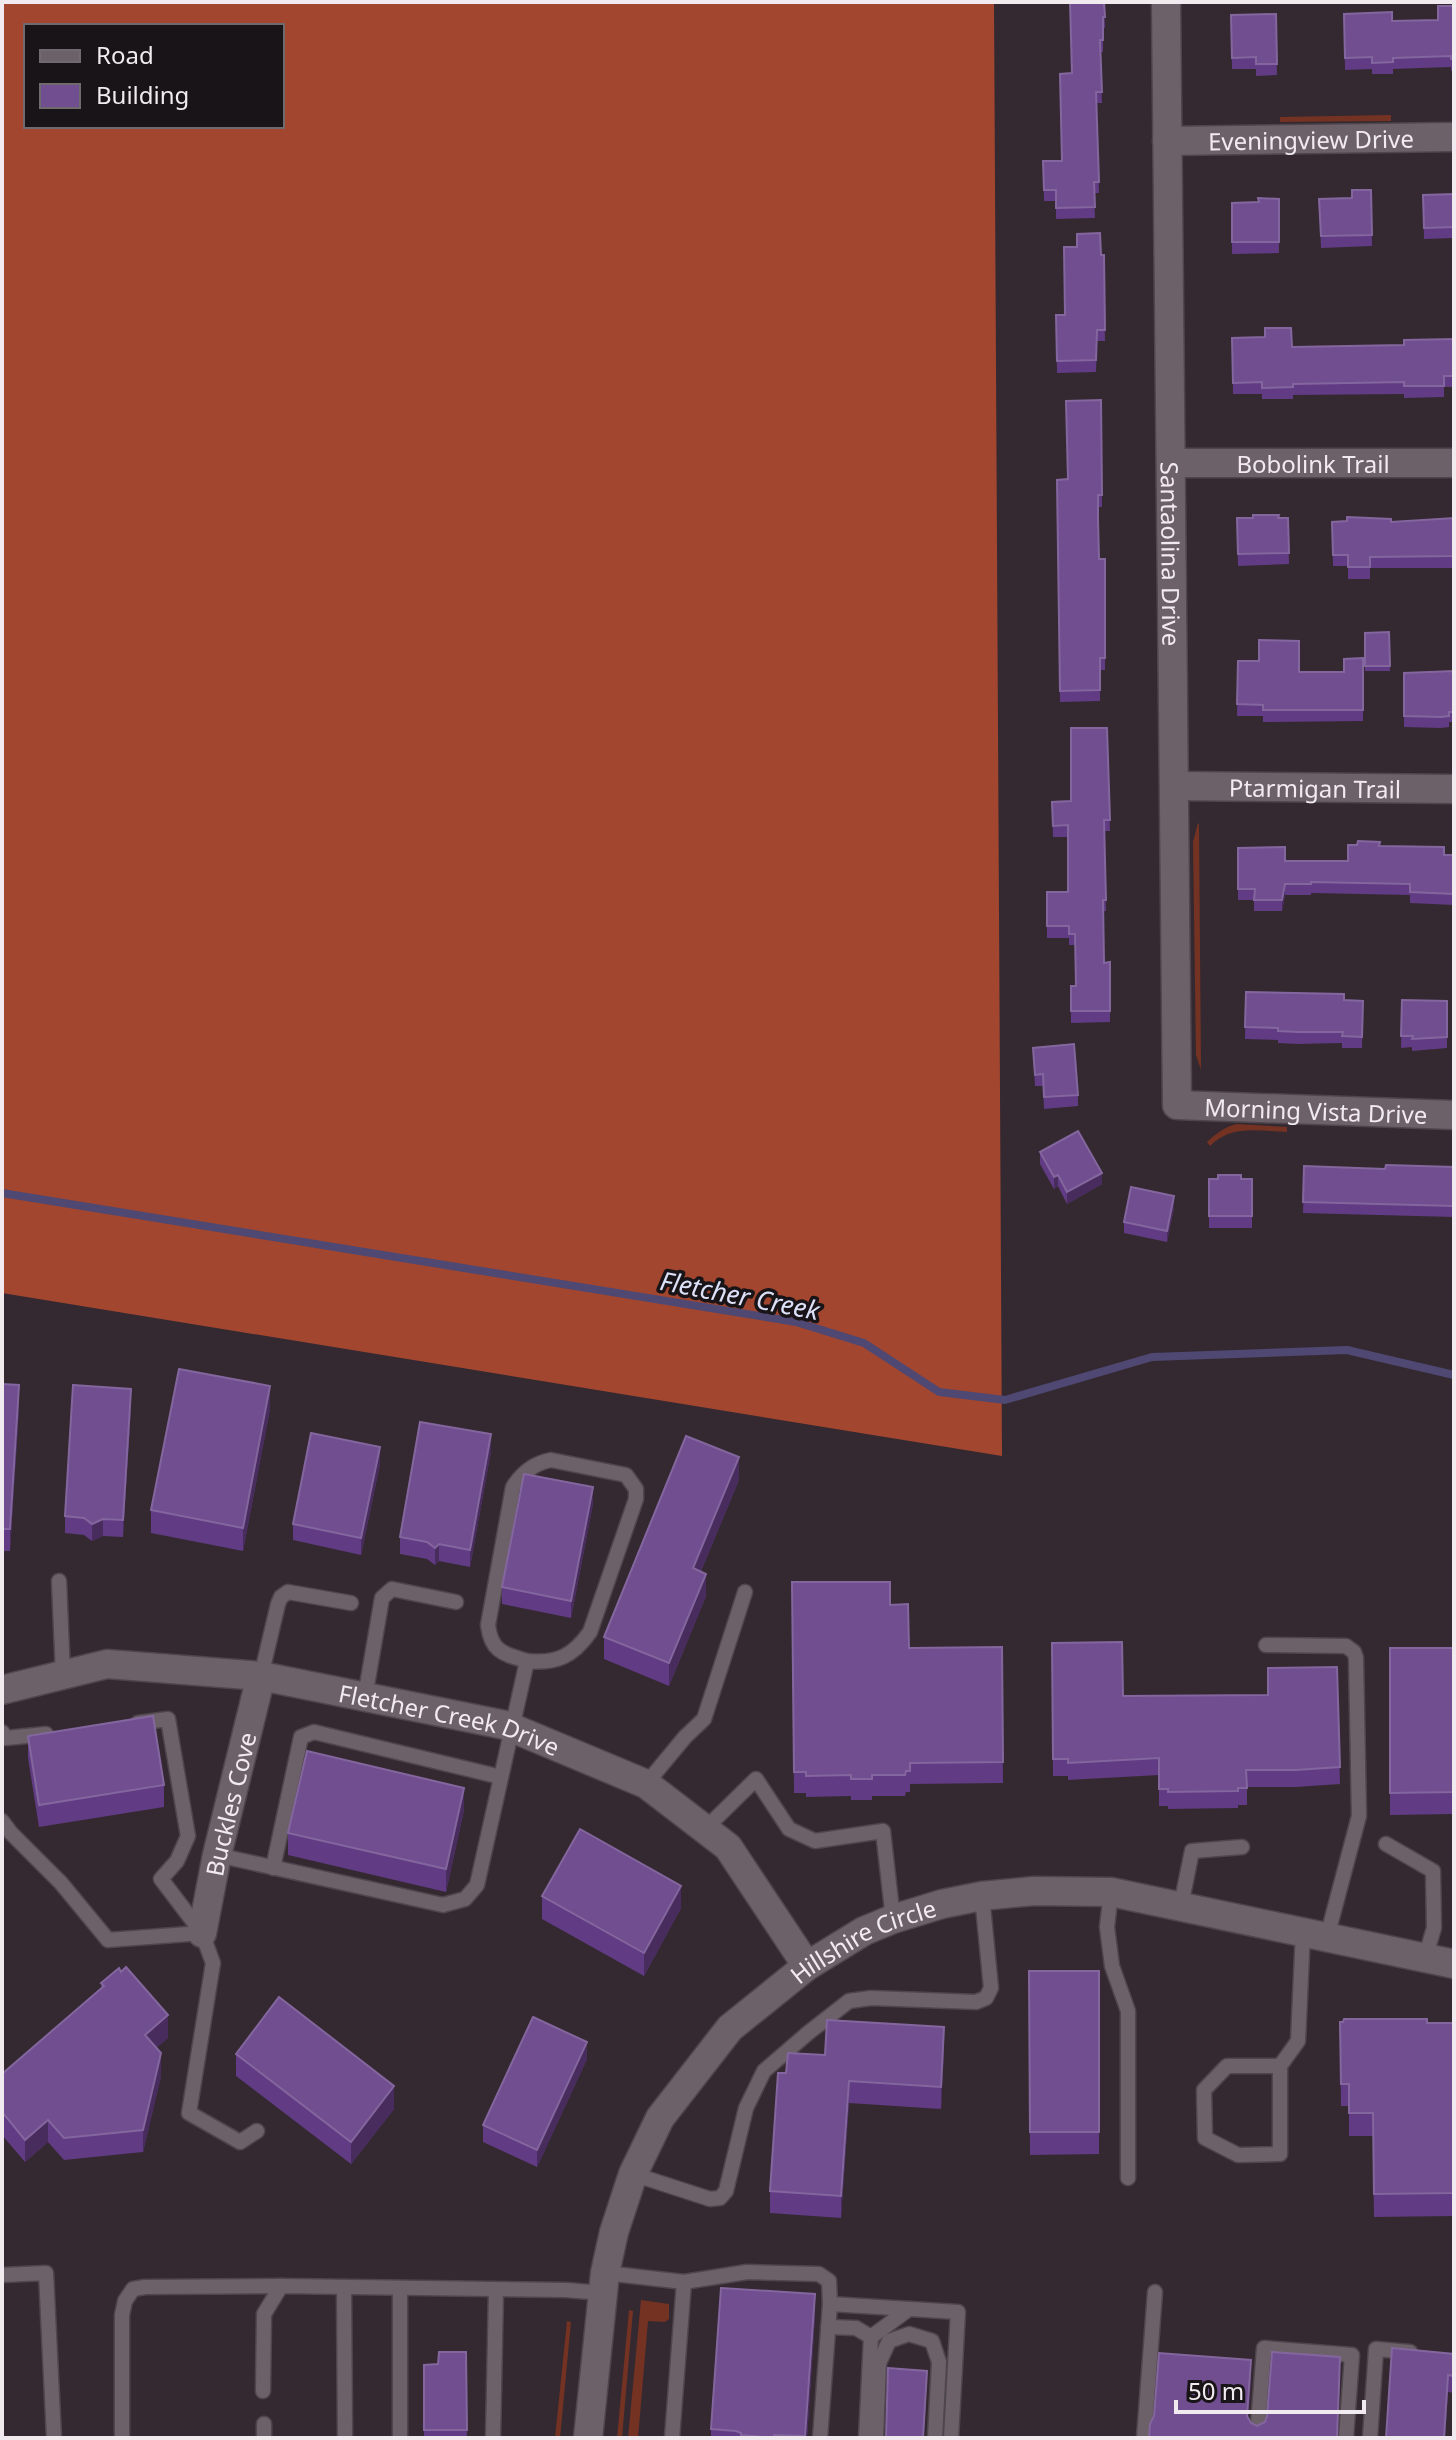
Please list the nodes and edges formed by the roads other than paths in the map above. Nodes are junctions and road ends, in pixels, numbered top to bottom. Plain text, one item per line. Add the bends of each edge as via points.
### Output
1 (1166, 2) edge
2 (1454, 137) edge
3 (1167, 141) junction
4 (1171, 463) junction
5 (1454, 463) edge
6 (1175, 786) junction
7 (1454, 789) edge
8 (1177, 1105) joint
9 (1454, 1115) edge
10 (59, 1581) dead end
11 (745, 1592) dead end
12 (456, 1602) dead end
13 (351, 1603) dead end
14 (1266, 1645) dead end
15 (527, 1661) junction
16 (63, 1675) junction
17 (261, 1676) junction
18 (2, 1690) edge
19 (365, 1697) junction
20 (125, 1724) edge
21 (513, 1728) junction
22 (68, 1732) edge
23 (3, 1737) edge
24 (501, 1777) junction
25 (646, 1784) junction
26 (2, 1821) edge
27 (705, 1829) junction
28 (1386, 1844) dead end
29 (1242, 1847) dead end
30 (217, 1855) junction
31 (273, 1868) junction
32 (1111, 1892) junction
33 (982, 1896) junction
34 (1181, 1905) junction
35 (893, 1919) junction
36 (202, 1933) junction
37 (1315, 1934) junction
38 (1425, 1958) junction
39 (1454, 1964) edge
40 (807, 1966) junction
41 (1280, 2066) junction
42 (257, 2131) dead end
43 (633, 2174) junction
44 (1128, 2178) dead end
45 (2, 2275) edge
46 (684, 2282) junction
47 (603, 2283) junction
48 (281, 2286) junction
49 (344, 2287) junction
50 (400, 2288) junction
51 (496, 2290) junction
52 (1155, 2292) dead end
53 (830, 2304) junction
54 (909, 2309) junction
55 (828, 2327) junction
56 (871, 2337) junction
57 (1423, 2353) edge
58 (263, 2391) dead end
59 (54, 2438) edge
60 (122, 2438) edge
61 (345, 2438) edge
62 (400, 2438) edge
63 (493, 2438) edge
64 (588, 2438) edge
65 (672, 2438) edge
66 (820, 2438) edge
67 (866, 2438) edge
68 (876, 2438) edge
69 (935, 2438) edge
70 (951, 2438) edge
71 (1144, 2438) edge
72 (1257, 2438) edge
73 (1346, 2438) edge
74 (1370, 2438) edge

1 - 3 street, Santaolina Drive
2 - 3 street, Eveningview Drive
3 - 4 street, Santaolina Drive
4 - 5 street, Bobolink Trail
4 - 6 street, Santaolina Drive
6 - 7 street, Ptarmigan Trail
6 - 8 street, Santaolina Drive
8 - 9 street, Morning Vista Drive
10 - 16 lane
11 - 25 lane via 704,1719
12 - 19 lane via 392,1589 386,1593
13 - 17 lane via 288,1592 281,1597
14 - 37 lane via 1346,1646 1356,1658 1359,1816
15 - 15 lane via 570,1655 590,1632 636,1499 626,1475 551,1460 529,1469 513,1487 488,1625 497,1649
15 - 21 lane
16 - 17 street, Fletcher Creek Drive via 107,1664
16 - 18 street, Fletcher Creek Drive
17 - 19 street, Fletcher Creek Drive
17 - 30 street, Buckles Cove
19 - 21 street, Fletcher Creek Drive
20 - 36 lane via 168,1719 188,1836 161,1879
21 - 24 lane
21 - 25 street, Fletcher Creek Drive
22 - 23 lane
24 - 31 lane via 477,1885 465,1899 443,1905
24 - 31 lane via 314,1732 301,1737
25 - 27 street, Fletcher Creek Drive
26 - 36 lane via 108,1940
27 - 35 lane via 756,1779 789,1829 815,1841 883,1831
27 - 40 street, Fletcher Creek Drive via 728,1847
28 - 38 lane via 1433,1871 1434,1928
29 - 34 lane via 1192,1851
30 - 31 lane
30 - 36 street, Buckles Cove
32 - 33 street, Hillshire Circle
32 - 34 street, Hillshire Circle
32 - 44 lane via 1107,1927 1112,1966 1128,2011
33 - 35 street, Hillshire Circle
33 - 43 lane via 991,1988 986,1998 849,2001 764,2071 746,2108 720,2198
34 - 37 street, Hillshire Circle
35 - 40 street, Hillshire Circle
36 - 42 lane via 213,1963 189,2113 240,2142
37 - 38 street, Hillshire Circle
37 - 41 lane via 1298,2041
38 - 39 street, Hillshire Circle
40 - 43 street, Hillshire Circle via 730,2028 660,2118
41 - 41 lane via 1227,2066 1204,2090 1205,2138 1238,2155 1280,2154
43 - 47 street, Hillshire Circle
45 - 59 lane via 46,2273
46 - 47 lane
46 - 53 lane via 747,2272 819,2274 829,2281
46 - 65 lane
47 - 51 lane via 566,2290
47 - 64 street, Hillshire Circle
48 - 49 lane
48 - 58 lane via 264,2314
48 - 60 lane via 133,2289 122,2315
49 - 50 lane
49 - 61 lane
50 - 51 lane
50 - 62 lane
51 - 63 lane
52 - 71 lane
53 - 54 lane
53 - 55 lane
54 - 56 lane
54 - 70 lane via 958,2312
55 - 56 lane via 856,2328
55 - 66 lane
56 - 67 lane
57 - 74 lane via 1376,2349
68 - 69 lane via 879,2363 889,2341 909,2334 932,2341 939,2362
72 - 73 lane via 1264,2348 1352,2355

